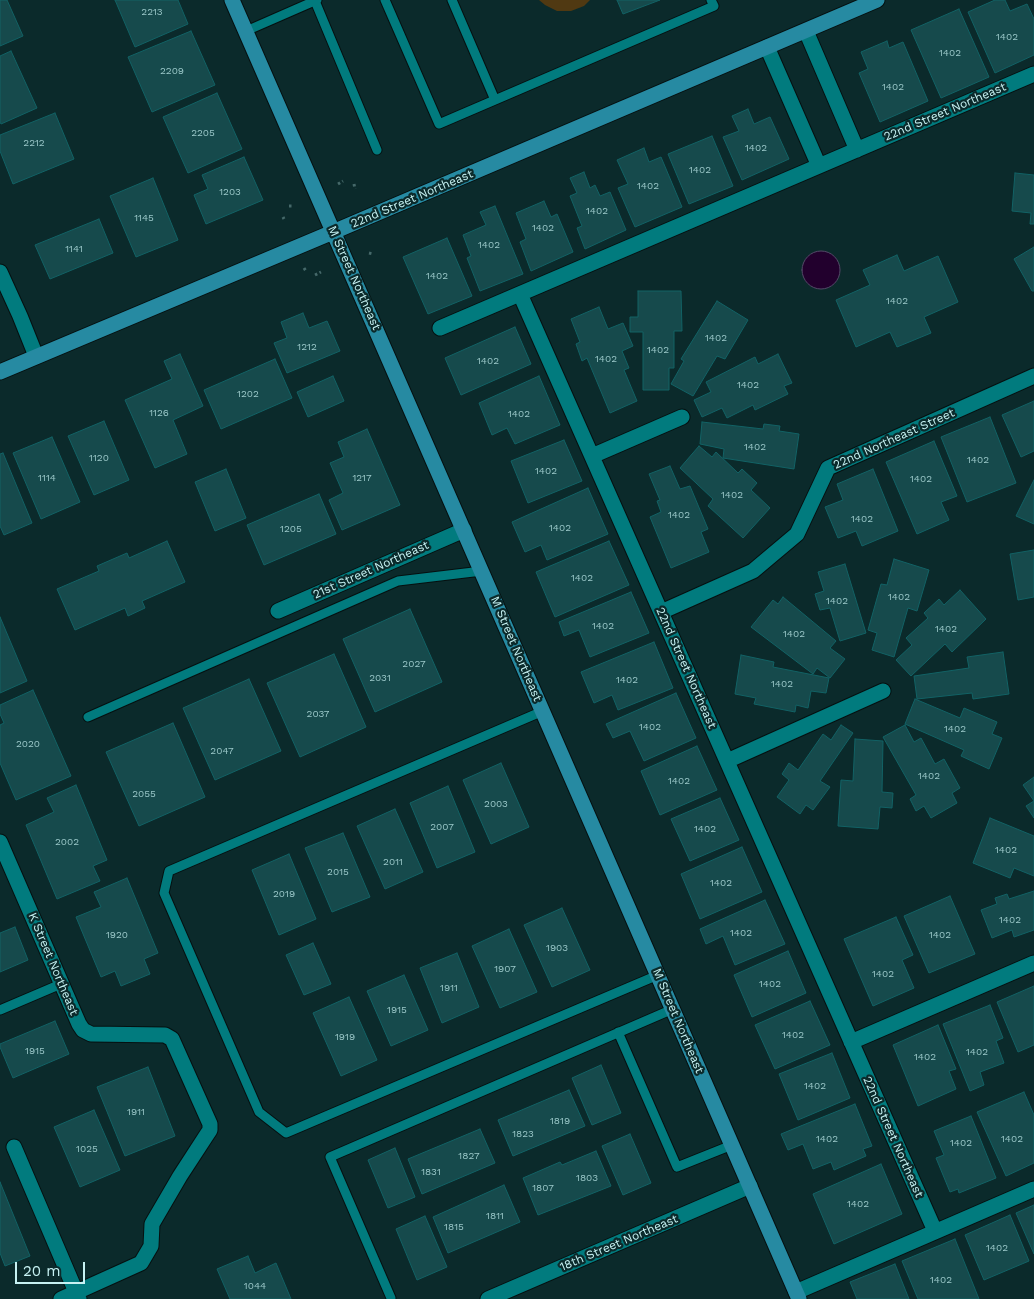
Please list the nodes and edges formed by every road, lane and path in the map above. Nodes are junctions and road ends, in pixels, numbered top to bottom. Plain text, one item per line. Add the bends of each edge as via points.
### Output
1 (232, 0) edge
2 (316, 0) edge
3 (385, 0) edge
4 (452, 0) edge
5 (711, 0) edge
6 (877, 0) edge
7 (806, 30) junction
8 (246, 31) junction
9 (768, 47) junction
10 (1034, 74) edge
11 (495, 100) junction
12 (377, 150) dead end
13 (857, 150) junction
14 (819, 166) junction
15 (343, 181) dead end
16 (338, 184) dead end
17 (354, 184) dead end
18 (355, 189) dead end
19 (334, 232) junction
20 (0, 272) edge
21 (321, 272) dead end
22 (315, 275) dead end
23 (520, 294) junction
24 (440, 328) dead end
25 (36, 356) junction
26 (0, 372) edge
27 (1034, 376) edge
28 (682, 417) dead end
29 (592, 456) junction
30 (464, 530) junction
31 (482, 571) junction
32 (278, 611) dead end
33 (661, 612) junction
34 (883, 691) dead end
35 (543, 711) junction
36 (88, 717) dead end
37 (727, 761) junction
38 (0, 842) edge
39 (1034, 963) edge
40 (658, 975) junction
41 (61, 984) junction
42 (673, 1009) junction
43 (0, 1010) edge
44 (618, 1032) junction
45 (851, 1042) junction
46 (732, 1145) junction
47 (14, 1147) dead end
48 (750, 1186) junction
49 (1034, 1189) edge
50 (935, 1231) junction
51 (516, 1293) edge
52 (798, 1295) edge
53 (77, 1296) edge
54 (391, 1298) edge
55 (61, 1299) edge
56 (488, 1299) edge

1 - 8 street, M Street Northeast
2 - 8 lane
2 - 12 lane
3 - 11 lane via 438,124
4 - 11 lane
5 - 11 lane via 714,6
6 - 7 street, 22nd Street Northeast
7 - 9 street, 22nd Street Northeast
7 - 13 street
8 - 19 street, M Street Northeast
9 - 14 street
9 - 19 street, 22nd Street Northeast
10 - 13 street, 22nd Street Northeast
13 - 14 street, 22nd Street Northeast
14 - 23 street, 22nd Street Northeast
15 - 16 path
17 - 18 path
19 - 25 street, 22nd Street Northeast
19 - 30 street, M Street Northeast
20 - 25 street
21 - 22 path
23 - 24 street, 22nd Street Northeast
23 - 29 street, 22nd Street Northeast
25 - 26 street, 22nd Street Northeast
27 - 33 street, 22nd Northeast Street via 828,468 796,534 753,571
28 - 29 street
29 - 33 street, 22nd Street Northeast
30 - 31 street, M Street Northeast
30 - 32 street, 21st Street Northeast
31 - 35 street, M Street Northeast
31 - 36 lane via 398,581
33 - 37 street, 22nd Street Northeast
34 - 37 street
35 - 40 street, M Street Northeast
35 - 40 lane via 169,871 164,893 259,1112 286,1132
37 - 45 street, 22nd Street Northeast
38 - 41 street, K Street Northeast
39 - 45 street
40 - 42 street, M Street Northeast
41 - 43 lane
41 - 53 street, K Street Northeast via 78,1024 91,1034 165,1035 172,1039 210,1124 210,1130 152,1224 151,1246 141,1263
42 - 44 lane
42 - 46 street, M Street Northeast
44 - 46 lane via 677,1167
44 - 54 lane via 330,1157
45 - 50 street, 22nd Street Northeast
46 - 48 street, M Street Northeast
47 - 53 street
48 - 51 street, 18th Street Northeast
48 - 52 street, M Street Northeast
49 - 50 street
50 - 52 street
51 - 56 street, 18th Street Northeast
53 - 55 street

